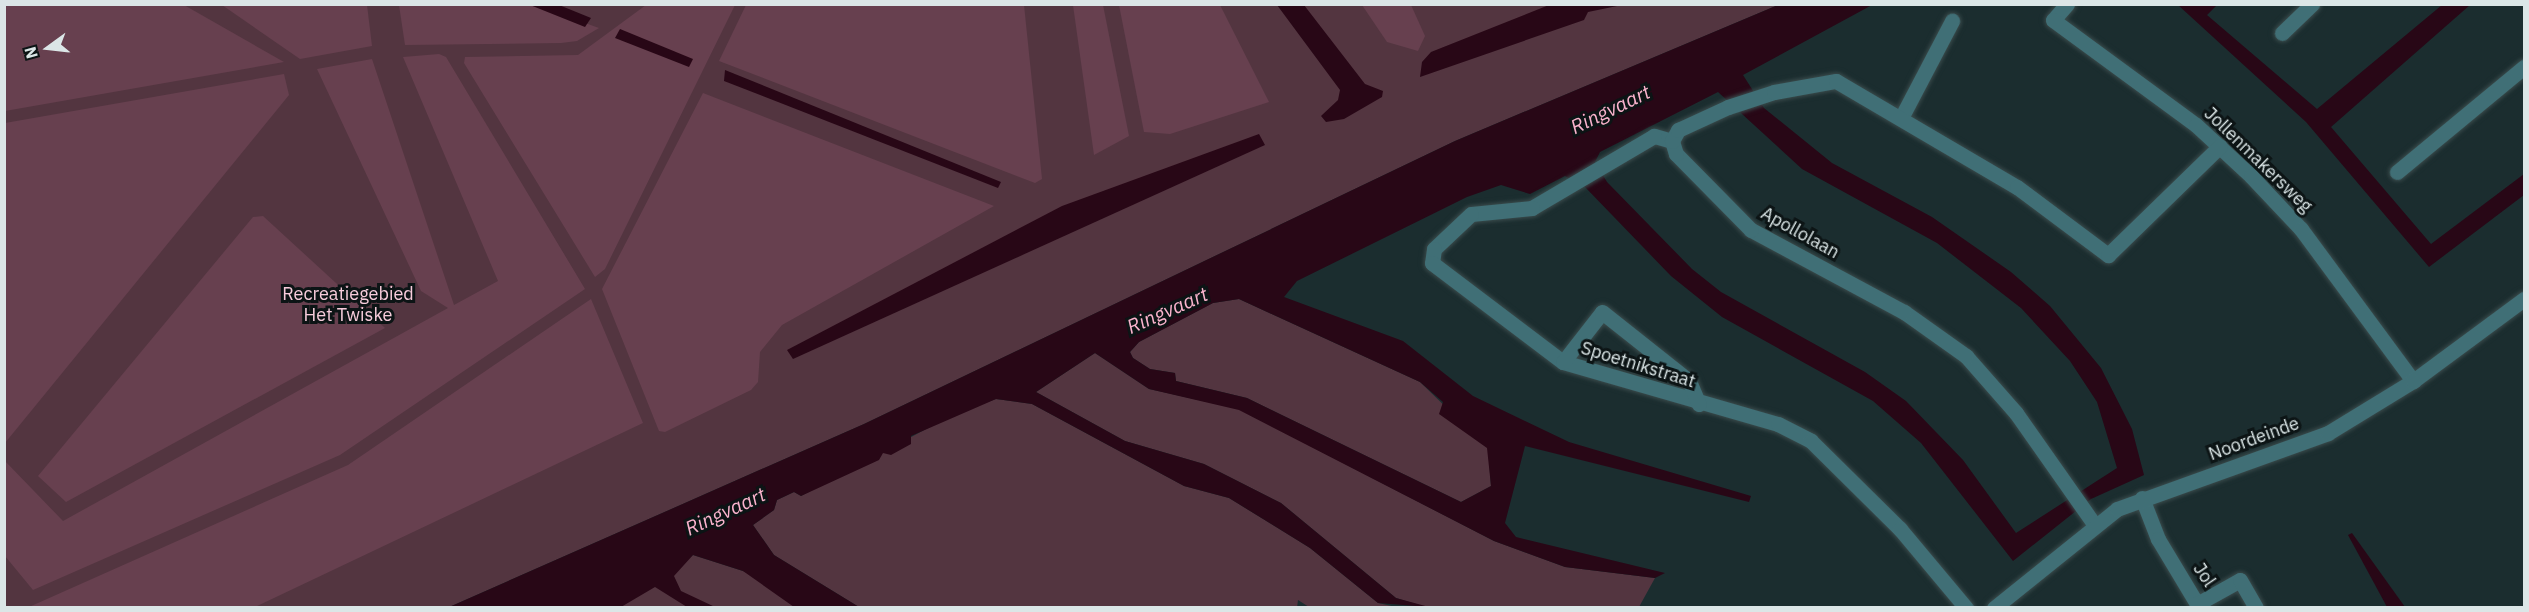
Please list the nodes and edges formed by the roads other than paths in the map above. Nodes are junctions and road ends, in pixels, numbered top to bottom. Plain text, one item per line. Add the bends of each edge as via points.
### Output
1 (2067, 4) edge
2 (2312, 4) edge
3 (1952, 21) dead end
4 (2282, 33) dead end
5 (2524, 67) edge
6 (1901, 118) junction
7 (1672, 141) junction
8 (2220, 146) junction
9 (2397, 172) dead end
10 (2524, 299) edge
11 (1563, 362) junction
12 (2413, 381) junction
13 (1699, 404) junction
14 (2142, 498) junction
15 (2094, 524) junction
16 (1966, 608) edge
17 (1994, 608) edge
18 (2256, 608) edge

1 - 8 street, Jollenmakersweg via 2053,20
2 - 4 street
3 - 6 street
5 - 9 street
6 - 7 street via 1836,81 1728,106 1678,130
6 - 8 street via 2017,187 2108,255
7 - 11 street, Spoetnikstraat via 1654,136 1532,208 1471,214 1452,227 1434,249 1432,263
7 - 15 street, Apollolaan via 1676,154 1750,230 1904,312 1966,356
8 - 12 street, Jollenmakersweg via 2301,229
10 - 12 street, Noordeinde
11 - 13 street, Spoetnikstraat
11 - 13 street via 1602,312 1689,381
12 - 14 street, Noordeinde via 2328,433
13 - 16 street, Spoetnikstraat via 1778,424 1811,441 1900,529
14 - 15 street, Noordeinde
14 - 18 street, Jol via 2158,539 2197,604 2240,580
15 - 17 street, Noordeinde

